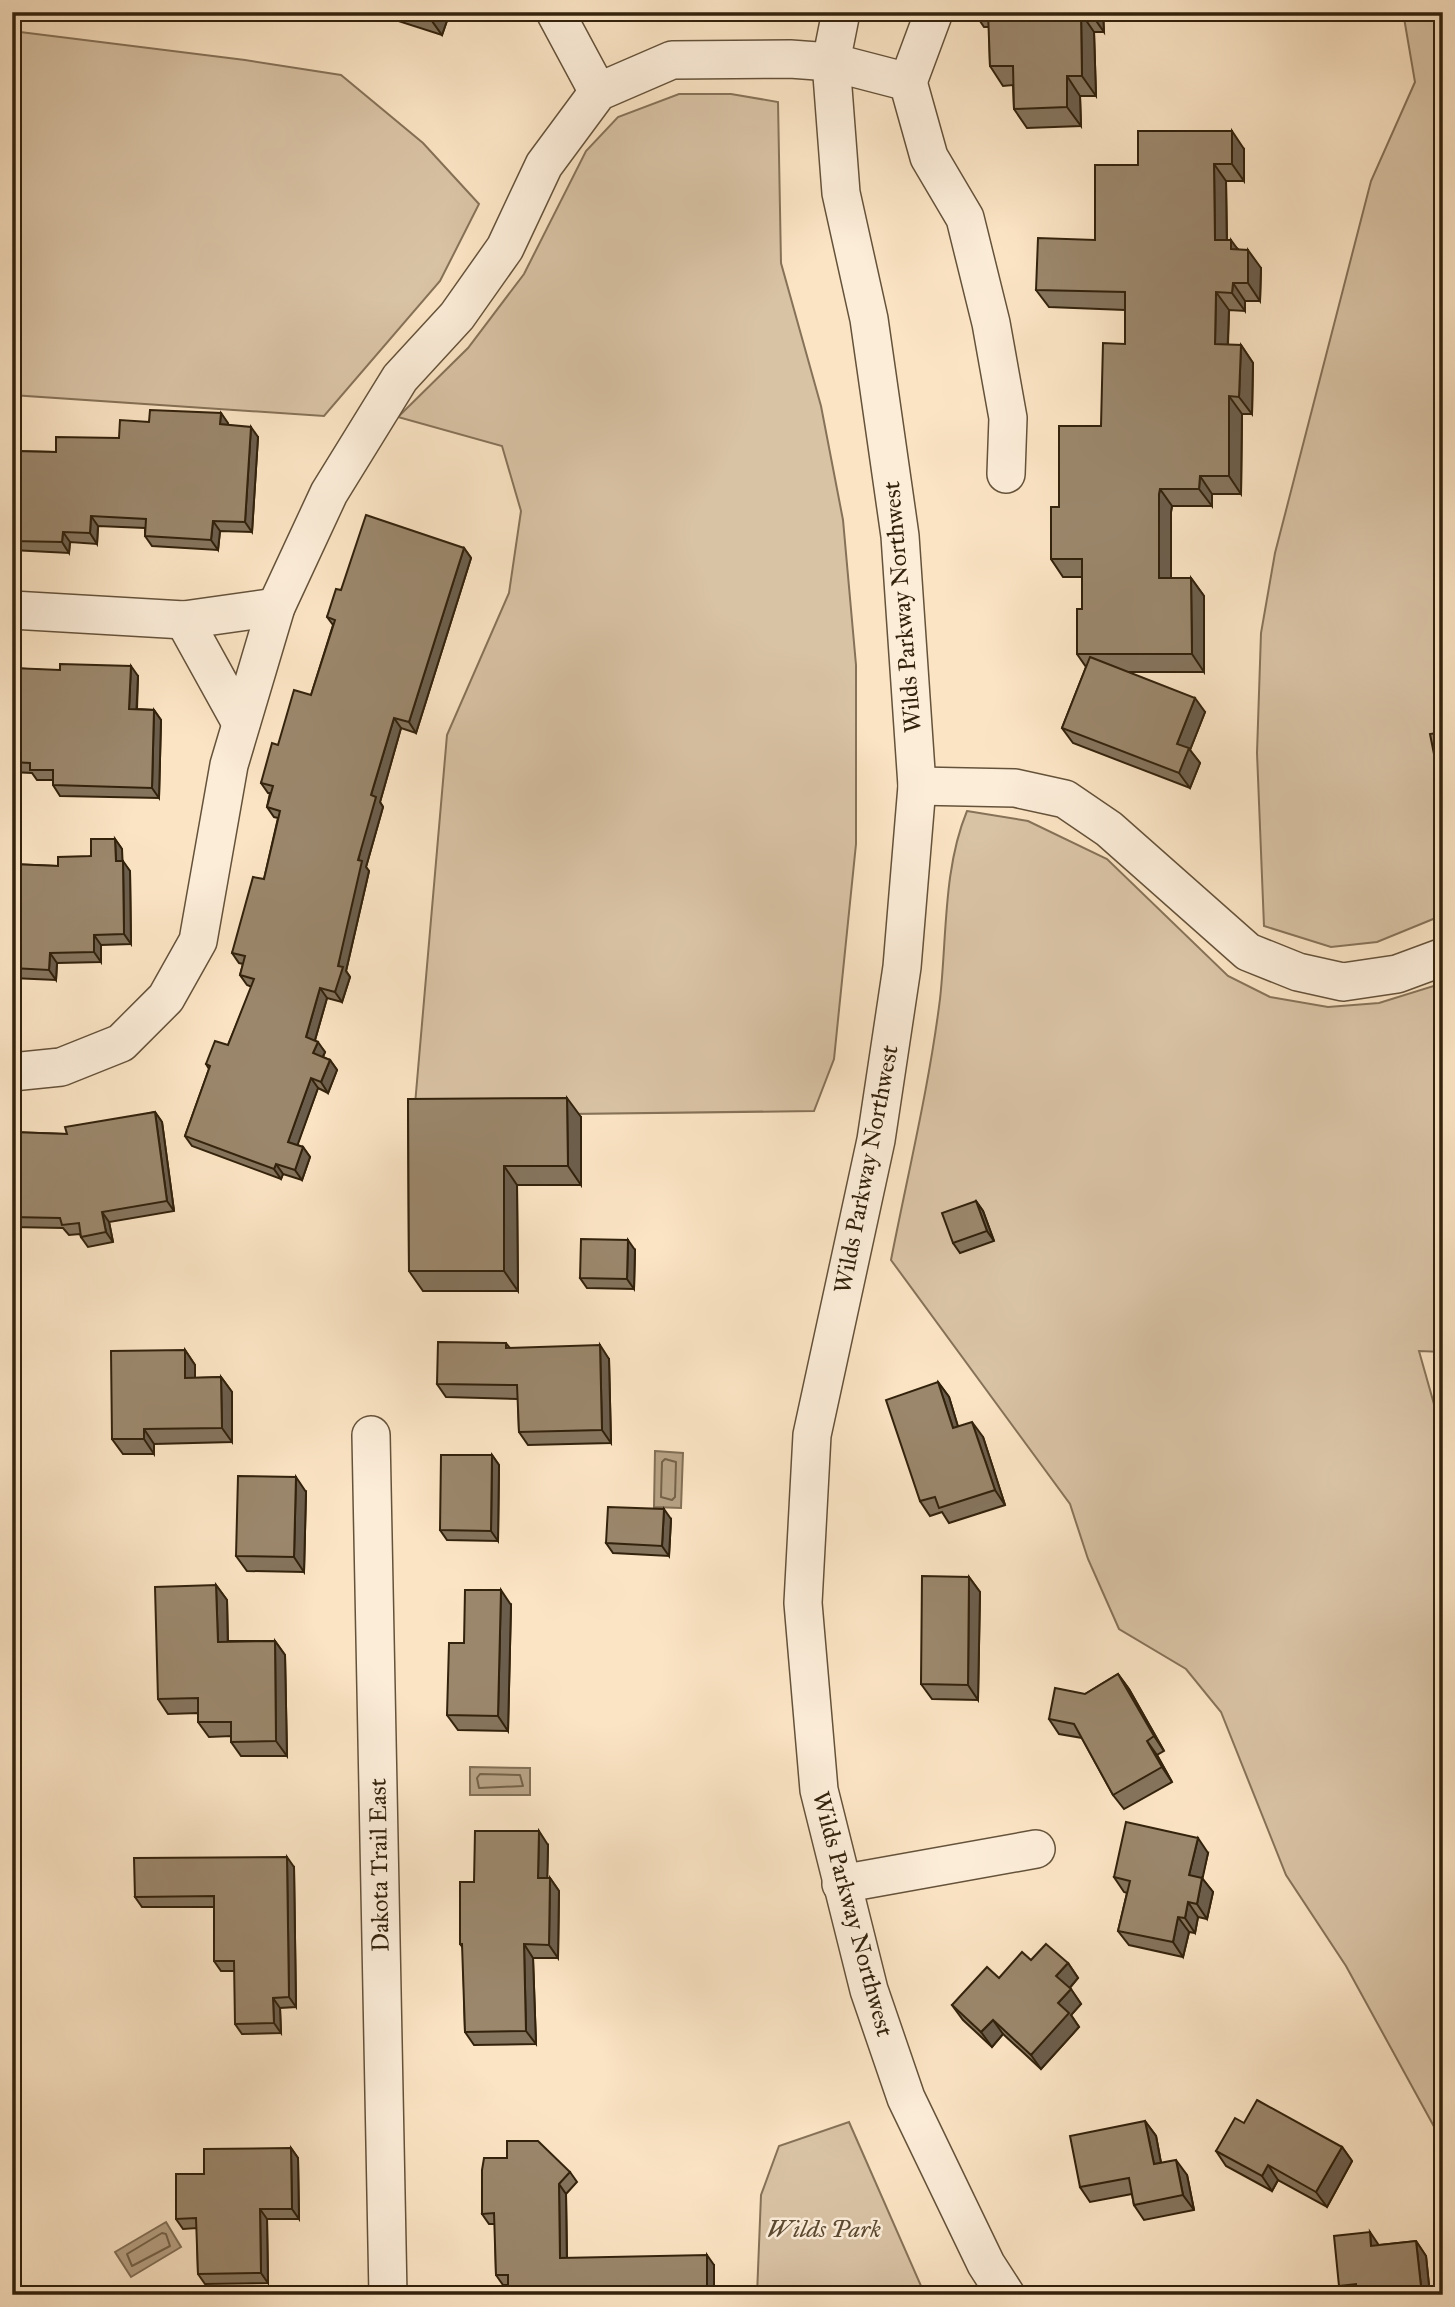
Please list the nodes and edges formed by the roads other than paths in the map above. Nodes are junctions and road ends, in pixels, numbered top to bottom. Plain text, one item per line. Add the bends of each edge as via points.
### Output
1 (555, 12) edge
2 (841, 12) edge
3 (934, 12) edge
4 (831, 62) junction
5 (908, 82) junction
6 (598, 92) junction
7 (1006, 474) dead end
8 (276, 607) junction
9 (12, 610) edge
10 (184, 620) junction
11 (242, 723) junction
12 (917, 786) junction
13 (1443, 957) edge
14 (12, 1072) edge
15 (371, 1435) dead end
16 (1036, 1849) dead end
17 (841, 1884) junction
18 (388, 2295) edge
19 (1006, 2295) edge

1 - 6 street
2 - 4 street, Wilds Parkway Northwest
3 - 5 street
4 - 5 street
4 - 6 street via 672,60
4 - 12 street, Wilds Parkway Northwest via 842,192 869,319 900,536
5 - 7 street via 929,156 965,218 1008,418
6 - 8 street via 544,165 505,248 457,316 400,378 329,493
8 - 10 street
8 - 11 street
9 - 10 street
10 - 11 street
11 - 14 street via 229,765 198,941 166,998 121,1043 61,1067
12 - 13 street via 1016,788 1065,799 1110,829 1248,952 1298,972 1343,982 1397,974
12 - 17 street, Wilds Parkway Northwest via 902,967 876,1140 812,1434 805,1522 803,1603 819,1790
15 - 18 street, Dakota Trail East
16 - 17 street
17 - 19 street, Wilds Parkway Northwest via 869,1990 906,2098 986,2264

